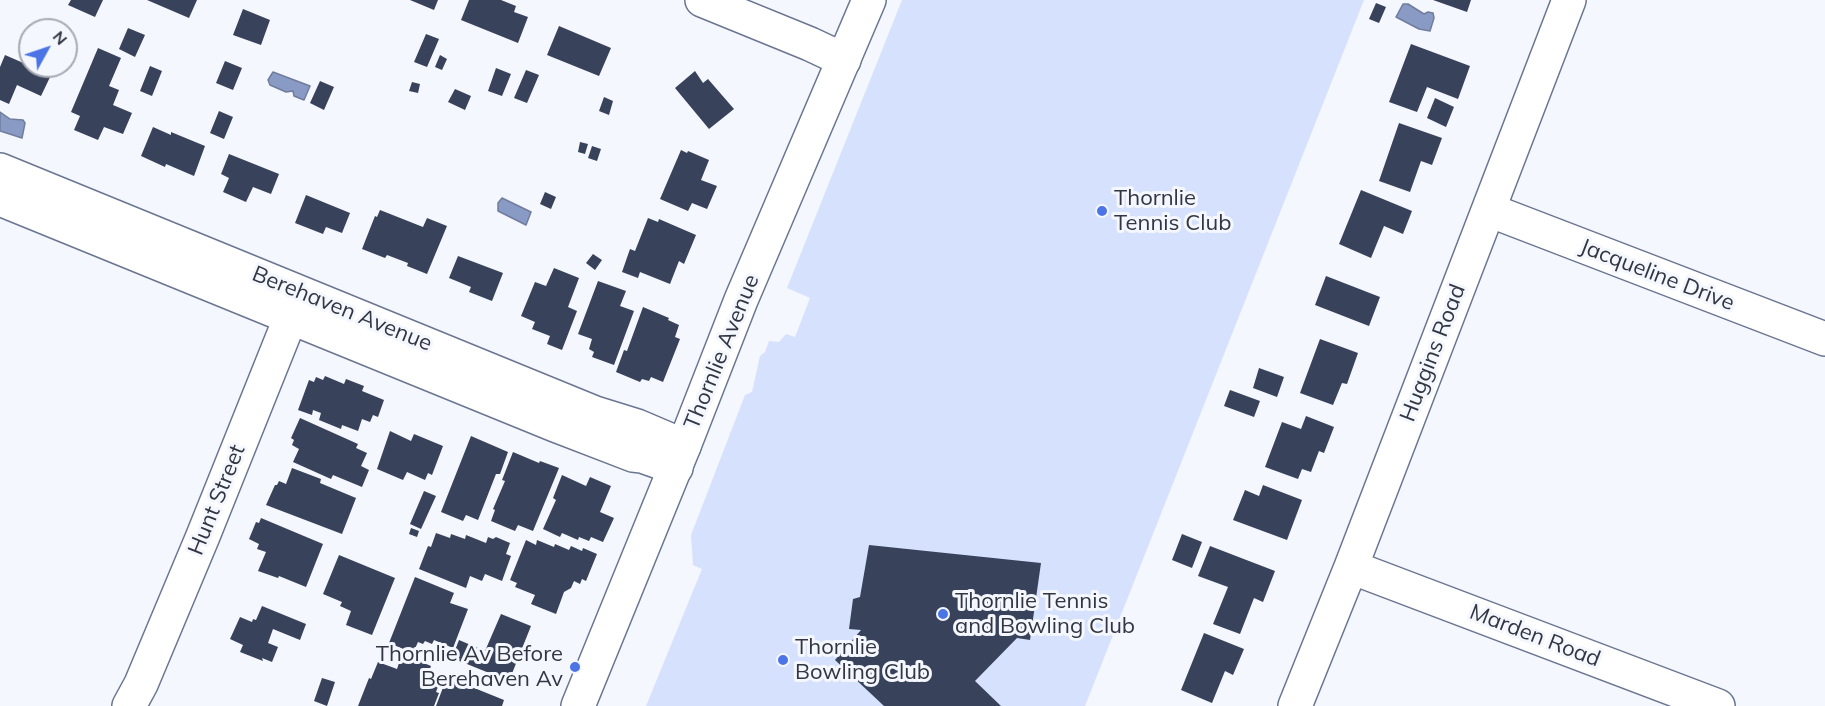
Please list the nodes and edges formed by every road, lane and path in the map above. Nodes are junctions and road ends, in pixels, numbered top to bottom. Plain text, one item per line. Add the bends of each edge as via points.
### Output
1 (702, 0) edge
2 (869, 0) edge
3 (1569, 0) edge
4 (844, 60) junction
5 (0, 170) edge
6 (0, 200) edge
7 (1489, 210) junction
8 (296, 304) junction
9 (1825, 339) edge
10 (680, 457) junction
11 (1351, 567) junction
12 (129, 706) edge
13 (578, 706) edge
14 (1294, 706) edge
15 (1715, 706) edge

1 - 4 street
2 - 4 street, Thornlie Avenue
3 - 7 street, Huggins Road
4 - 10 street, Thornlie Avenue via 741,300
5 - 8 street, Berehaven Avenue
6 - 8 street, Berehaven Avenue
7 - 9 street, Jacqueline Drive
7 - 11 street, Huggins Road
8 - 10 street, Berehaven Avenue via 637,426
8 - 12 street, Hunt Street via 203,536
10 - 13 street, Thornlie Avenue
11 - 14 street, Huggins Road
11 - 15 street, Marden Road

